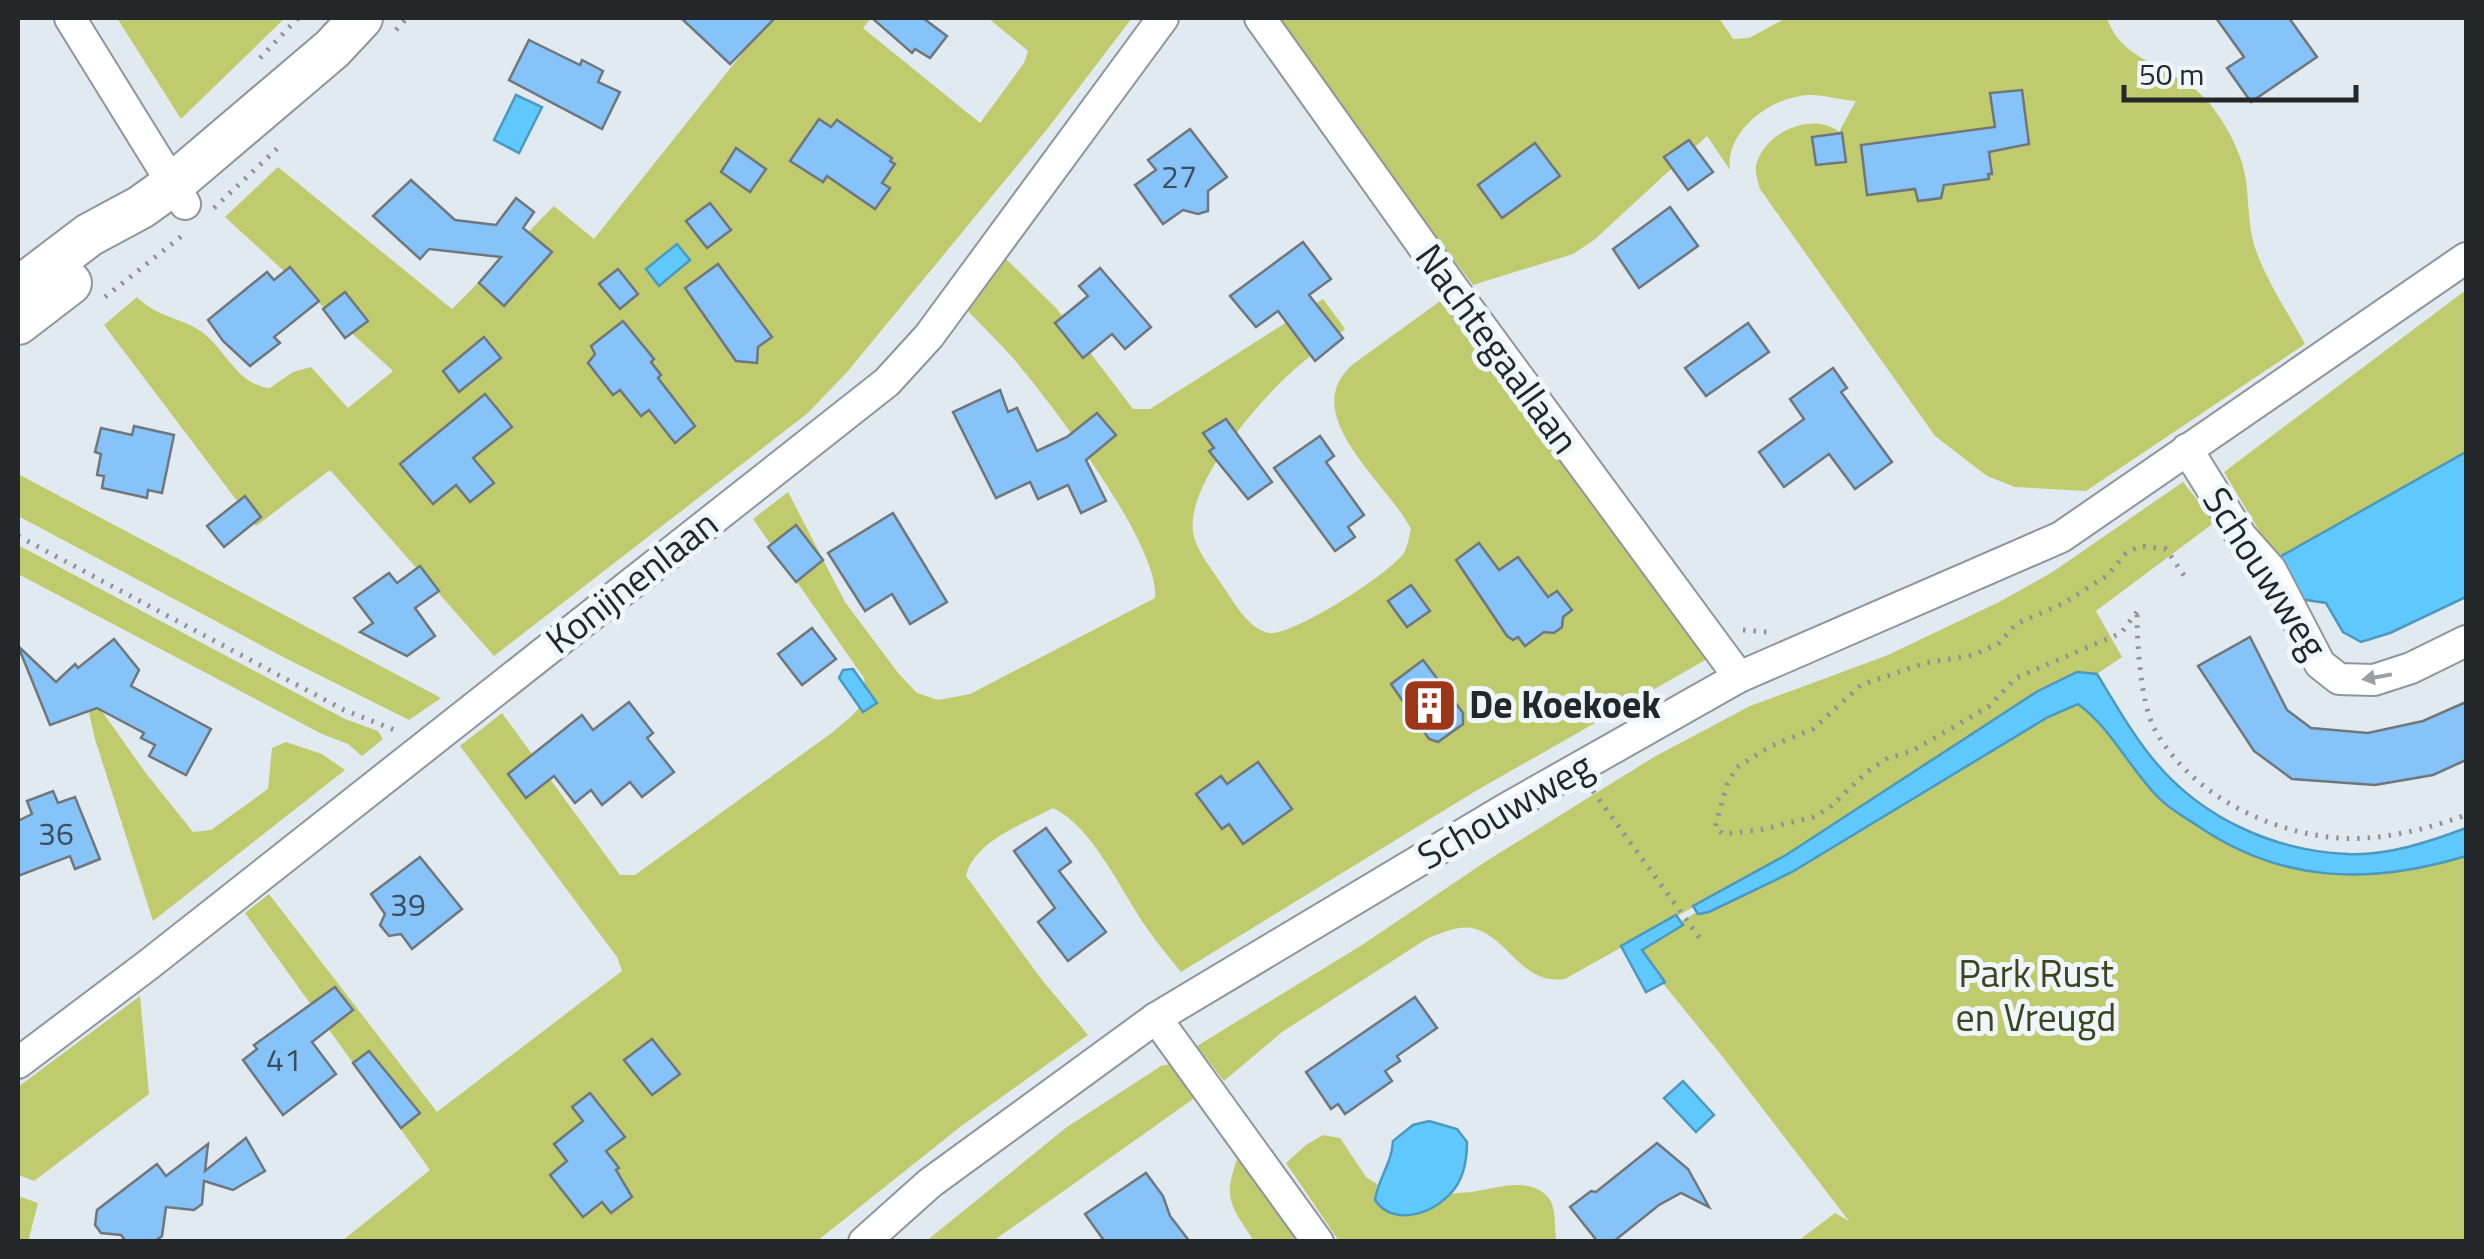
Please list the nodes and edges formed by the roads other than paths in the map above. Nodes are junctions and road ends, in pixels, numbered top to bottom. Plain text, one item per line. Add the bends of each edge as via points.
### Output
1 (70, 18) edge
2 (362, 18) edge
3 (1163, 18) edge
4 (1260, 18) edge
5 (181, 208) junction
6 (2466, 258) edge
7 (18, 288) edge
8 (18, 323) edge
9 (2186, 450) junction
10 (2466, 641) edge
11 (1739, 677) junction
12 (1156, 1018) junction
13 (18, 1064) edge
14 (864, 1242) edge
15 (1318, 1242) edge

1 - 5 street
2 - 5 street
3 - 13 street, Konijnenlaan via 930,336 887,382
4 - 11 street, Nachtegaallaan
5 - 7 street via 141,207 89,235
5 - 8 street
6 - 9 street, Schouwweg
10 -> 9 street, Schouwweg via 2374,680 2339,679 2320,664 2271,570
9 - 11 street, Schouwweg via 2061,537
11 - 12 street, Schouwweg
12 - 14 street, Schouwweg via 930,1183
12 - 15 street

